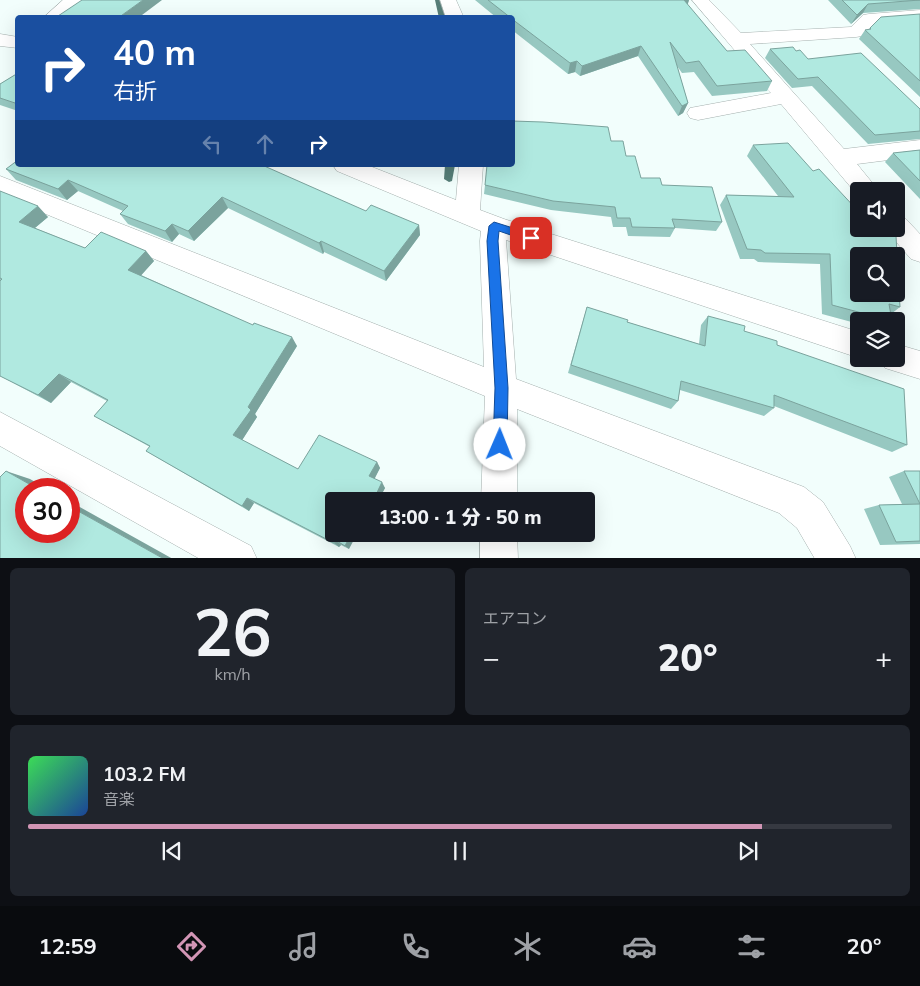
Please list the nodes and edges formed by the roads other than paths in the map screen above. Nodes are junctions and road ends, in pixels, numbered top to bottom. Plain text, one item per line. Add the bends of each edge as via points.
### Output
1 (74, 0) edge
2 (448, 0) edge
3 (700, 0) edge
4 (55, 15) edge
5 (453, 15) edge
6 (920, 15) edge
7 (736, 39) junction
8 (0, 40) edge
9 (15, 43) edge
10 (784, 97) junction
11 (698, 113) dead end
12 (920, 148) edge
13 (838, 158) junction
14 (350, 167) edge
15 (471, 167) edge
16 (4, 175) edge
17 (858, 182) edge
18 (481, 220) junction
19 (905, 235) edge
20 (920, 252) edge
21 (850, 342) edge
22 (905, 361) edge
23 (920, 366) edge
24 (501, 388) junction
25 (0, 428) edge
26 (500, 492) edge
27 (499, 542) edge
28 (238, 558) edge
29 (499, 558) edge
30 (837, 558) edge

1 - 4 street
2 - 5 street
3 - 7 street
6 - 7 street via 868,19 848,41
7 - 10 street
8 - 9 street
10 - 11 street
10 - 13 street
12 - 13 street
13 - 17 street
14 - 18 street
15 - 18 street
16 - 24 street
18 - 21 street
18 - 24 street via 493,241
19 - 20 street
22 - 23 street
24 - 26 street
24 - 30 street via 791,500 810,515
25 - 28 street
27 - 29 street

